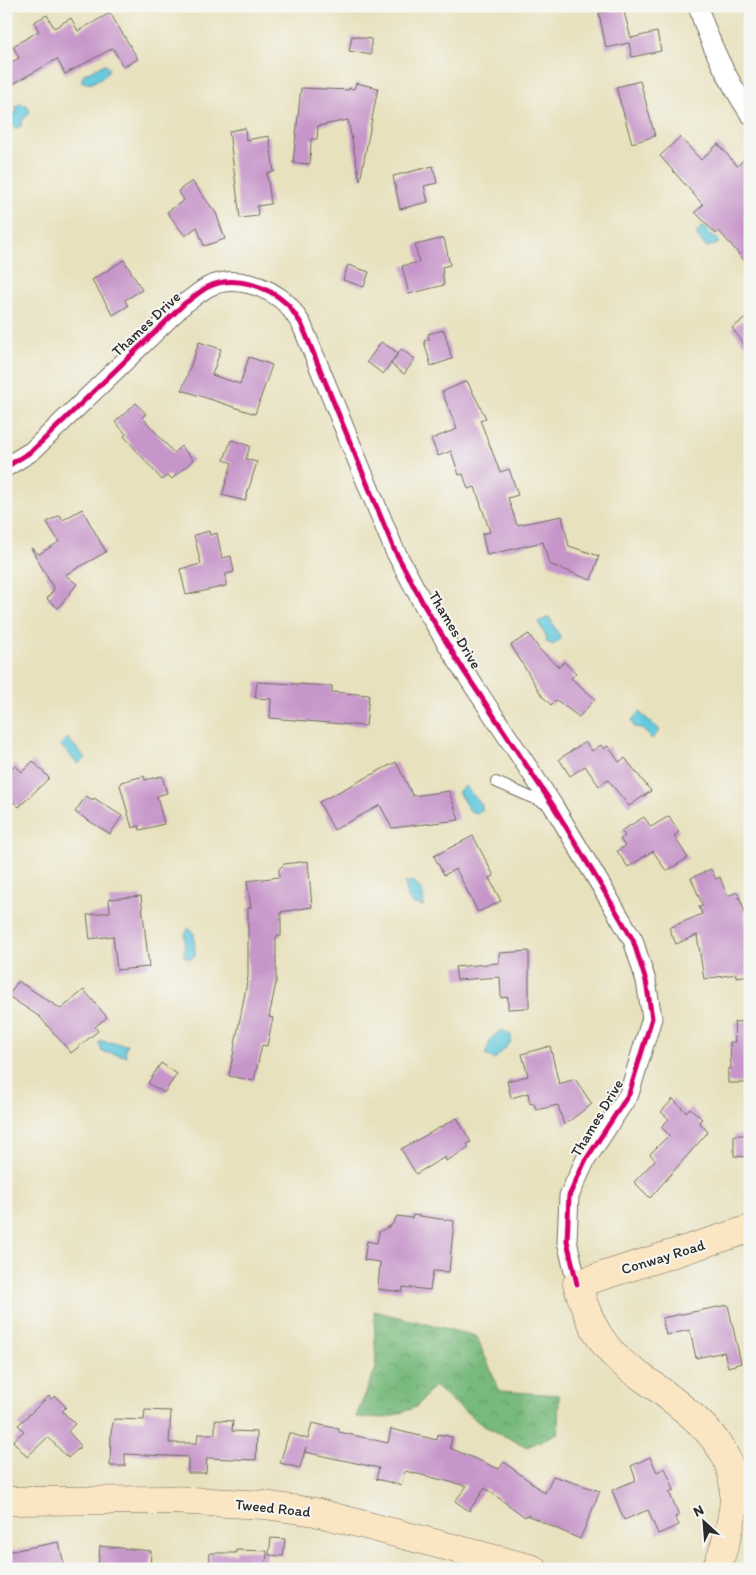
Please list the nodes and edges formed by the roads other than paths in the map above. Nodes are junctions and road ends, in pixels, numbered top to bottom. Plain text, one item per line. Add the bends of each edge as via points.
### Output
1 (698, 6) edge
2 (750, 114) edge
3 (6, 467) edge
4 (496, 782) dead end
5 (554, 807) junction
6 (750, 1229) edge
7 (577, 1284) junction
8 (6, 1501) edge
9 (532, 1569) edge
10 (716, 1569) edge

1 - 2 street via 721,68
3 - 5 street, Thames Drive via 32,451 185,303 208,286 241,283 272,292 288,305 300,324 394,548 425,607
4 - 5 lane
5 - 7 street, Thames Drive via 633,940 646,981 652,1018 629,1094 585,1161 569,1196 567,1241
6 - 7 street, Conway Road
7 - 10 street, Thames Drive via 587,1314 600,1338 619,1360 715,1430 735,1454 744,1473 747,1500 742,1525
8 - 9 street, Tweed Road via 173,1500 264,1505 315,1512

